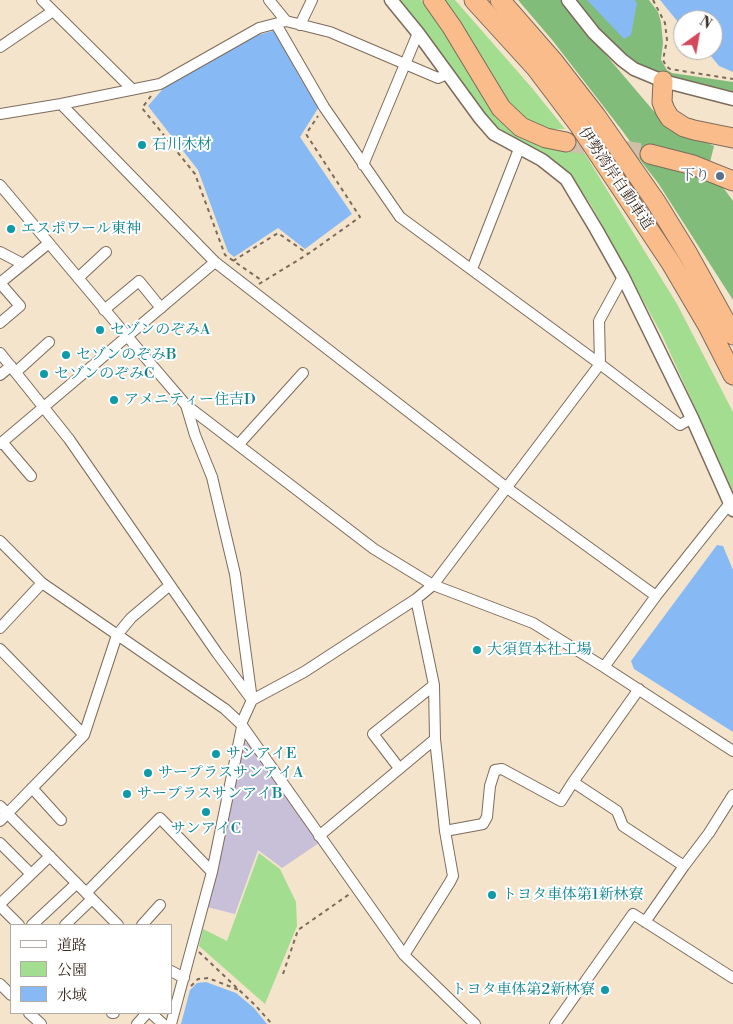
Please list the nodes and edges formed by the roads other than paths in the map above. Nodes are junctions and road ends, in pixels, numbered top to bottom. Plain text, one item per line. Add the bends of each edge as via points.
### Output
1 (42, 0) edge
2 (269, 0) edge
3 (312, 0) edge
4 (391, 0) edge
5 (433, 0) edge
6 (474, 0) edge
7 (500, 0) edge
8 (568, 0) edge
9 (54, 11) junction
10 (281, 22) junction
11 (300, 25) junction
12 (418, 33) junction
13 (0, 47) edge
14 (406, 64) junction
15 (447, 74) junction
16 (662, 81) junction
17 (132, 89) junction
18 (733, 99) edge
19 (60, 104) junction
20 (0, 114) edge
21 (733, 138) edge
22 (566, 142) tunnel mouth
23 (519, 149) junction
24 (650, 154) tunnel mouth
25 (363, 165) junction
26 (733, 181) edge
27 (0, 184) edge
28 (656, 202) junction
29 (49, 243) junction
30 (0, 252) edge
31 (106, 252) dead end
32 (23, 264) junction
33 (218, 264) junction
34 (472, 269) junction
35 (623, 277) junction
36 (78, 278) junction
37 (161, 308) junction
38 (104, 310) junction
39 (733, 316) edge
40 (0, 323) edge
41 (733, 335) edge
42 (126, 336) junction
43 (49, 342) dead end
44 (0, 353) edge
45 (600, 364) junction
46 (13, 369) junction
47 (303, 373) dead end
48 (0, 375) edge
49 (733, 375) edge
50 (186, 405) junction
51 (44, 406) junction
52 (692, 418) junction
53 (1, 443) edge
54 (239, 444) junction
55 (31, 476) dead end
56 (508, 488) junction
57 (732, 506) edge
58 (0, 541) edge
59 (42, 583) junction
60 (170, 585) junction
61 (432, 586) junction
62 (656, 596) junction
63 (416, 600) junction
64 (0, 628) edge
65 (117, 635) junction
66 (0, 649) edge
67 (604, 666) junction
68 (434, 685) junction
69 (639, 689) junction
70 (252, 700) junction
71 (242, 726) junction
72 (84, 735) junction
73 (435, 738) junction
74 (733, 751) edge
75 (399, 768) junction
76 (573, 782) junction
77 (32, 788) junction
78 (733, 796) edge
79 (0, 806) edge
80 (4, 817) edge
81 (61, 820) dead end
82 (445, 831) junction
83 (319, 836) junction
84 (0, 843) edge
85 (50, 856) junction
86 (684, 866) junction
87 (212, 872) junction
88 (31, 874) junction
89 (76, 884) junction
90 (89, 896) junction
91 (0, 905) edge
92 (160, 905) dead end
93 (645, 922) junction
94 (19, 924) edge
95 (33, 924) edge
96 (66, 924) edge
97 (115, 924) edge
98 (143, 924) edge
99 (404, 955) junction
100 (172, 972) edge
101 (184, 978) junction
102 (733, 978) edge
103 (0, 984) edge
104 (10, 994) edge
105 (30, 1014) edge
106 (146, 1014) edge
107 (153, 1014) edge
108 (41, 1024) edge
109 (136, 1024) edge
110 (163, 1024) edge
111 (171, 1024) edge
112 (475, 1024) edge
113 (555, 1024) edge

1 - 9 street
2 - 10 street
3 - 11 street
4 - 12 street
5 - 22 highway via 509,118 532,133
6 - 49 highway, 伊勢湾岸自動車道 via 536,68 579,125 671,263
7 - 28 highway, 伊勢湾岸自動車道 via 596,116
8 - 16 street via 594,33 622,60
9 - 13 street
9 - 17 street
10 - 11 street
10 - 17 street via 259,28 160,84
10 - 25 street via 324,107
11 - 14 street via 330,32
12 - 14 street
12 - 15 street
14 - 15 street via 438,78
14 - 25 street
15 - 23 street via 494,134
16 - 18 street
16 - 21 highway via 662,102 670,118 694,130
17 - 19 street
19 - 20 street
19 - 33 street
23 - 34 street
23 - 35 street via 542,160 566,179
24 - 26 highway via 694,165
25 - 34 street via 400,217
27 - 29 street
28 - 39 highway via 711,277
28 - 41 highway, 伊勢湾岸自動車道
29 - 32 street
29 - 36 street
30 - 32 street
31 - 36 street
32 - 40 street via 0,283 20,306
33 - 37 street
33 - 56 street
34 - 45 street
35 - 45 street via 599,321
35 - 52 street
36 - 38 street
37 - 38 street via 138,281
37 - 42 street
38 - 42 street
42 - 50 street
42 - 51 street
43 - 46 street
44 - 46 street
45 - 52 street via 680,425
45 - 56 street
46 - 48 street
46 - 51 street
47 - 54 street
50 - 54 street
50 - 70 street via 212,476 235,574
51 - 53 street
51 - 60 street
52 - 57 street
53 - 55 street
54 - 61 street via 374,549
56 - 61 street
56 - 62 street
57 - 62 street
58 - 59 street
59 - 64 street
59 - 65 street
60 - 65 street via 131,618
60 - 70 street
61 - 63 street
61 - 67 street via 533,623
62 - 67 street
63 - 68 street
63 - 70 street via 304,672
65 - 71 street via 225,709
65 - 72 street
66 - 72 street
67 - 69 street
68 - 73 street
68 - 75 street via 373,734
69 - 74 street
69 - 76 street
70 - 71 street
71 - 83 street
71 - 87 street
72 - 77 street
73 - 75 street
73 - 82 street
75 - 83 street
76 - 82 street via 561,801 502,769 495,770 483,824
76 - 86 street via 617,811 623,826
77 - 80 street
77 - 81 street
78 - 86 street
79 - 80 street
80 - 85 street
82 - 99 street via 453,876
83 - 99 street
84 - 88 street
85 - 88 street
85 - 89 street
86 - 93 street
87 - 90 street via 160,818
87 - 101 street
88 - 91 street
89 - 90 street
89 - 95 street
90 - 96 street
90 - 97 street
91 - 94 street
92 - 98 street
93 - 102 street
93 - 113 street via 634,914
99 - 112 street
100 - 101 street
101 - 111 street
103 - 104 street
105 - 108 street
106 - 109 street
107 - 110 street

